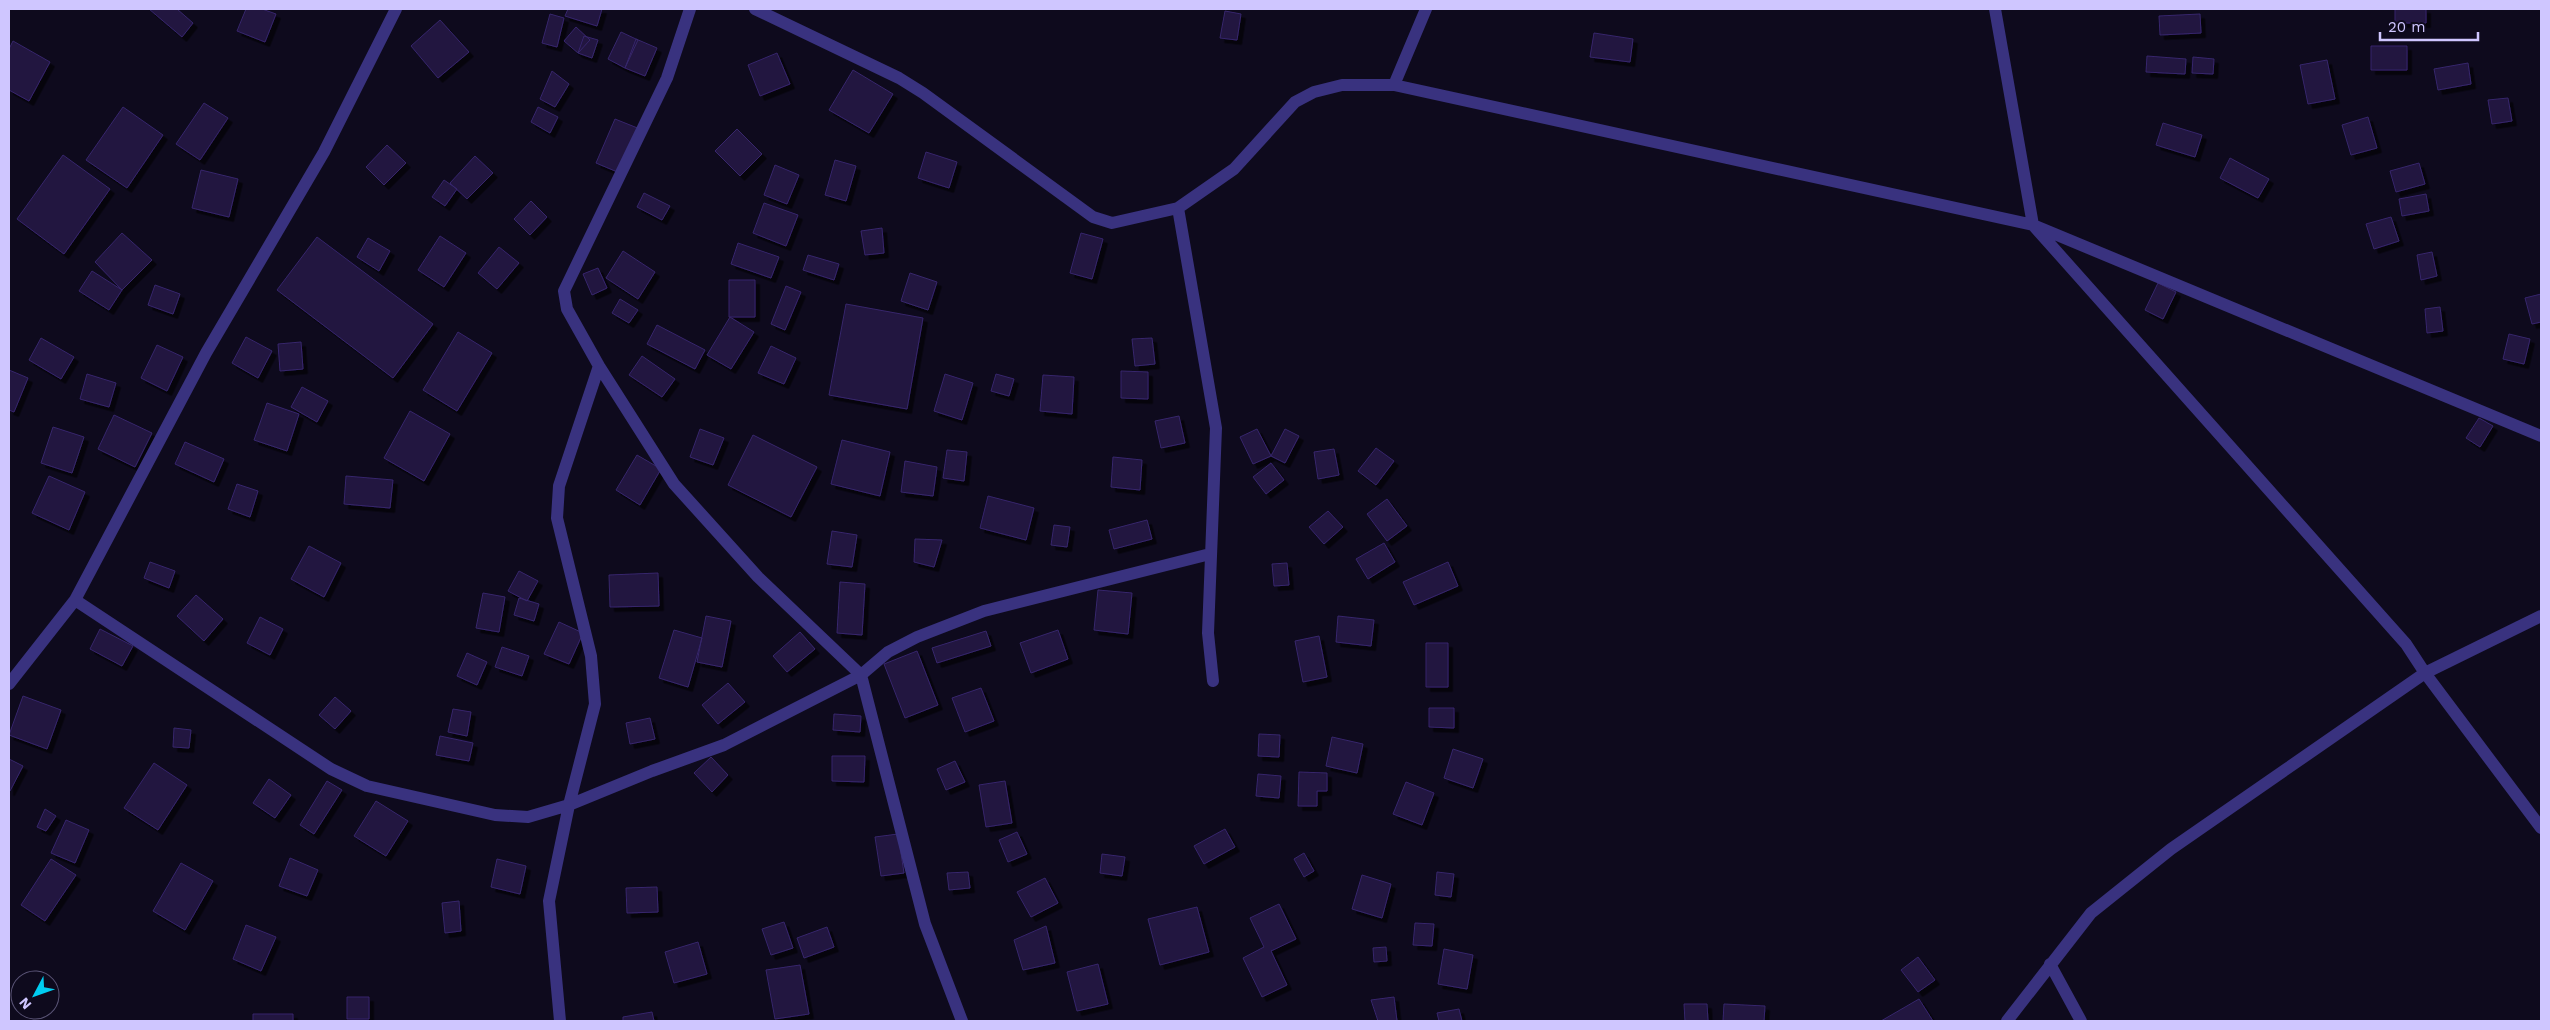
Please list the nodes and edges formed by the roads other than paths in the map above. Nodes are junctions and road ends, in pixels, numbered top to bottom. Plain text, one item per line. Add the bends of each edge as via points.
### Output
1 (396, 9) edge
2 (690, 9) edge
3 (755, 9) edge
4 (1426, 9) edge
5 (1995, 9) edge
6 (1394, 86) junction
7 (1178, 208) junction
8 (2033, 225) junction
9 (599, 366) junction
10 (2541, 436) edge
11 (1210, 554) junction
12 (75, 600) junction
13 (2541, 616) edge
14 (2425, 673) junction
15 (861, 674) junction
16 (1213, 681) dead end
17 (9, 684) edge
18 (569, 805) junction
19 (2541, 828) edge
20 (2050, 964) junction
21 (560, 1021) edge
22 (962, 1021) edge
23 (2006, 1021) edge
24 (2080, 1021) edge

1 - 12 street via 324,152 206,353
2 - 9 street via 668,78 564,291 567,309
3 - 7 street via 923,93 1093,217 1112,224
4 - 6 street
5 - 8 street
6 - 7 street via 1342,85 1314,92 1295,102 1234,169
6 - 8 street
7 - 11 street via 1216,428
8 - 10 street
8 - 14 street via 2383,616
9 - 15 street via 674,484 758,577
9 - 18 street via 560,486 557,518 592,656 595,704
11 - 15 street via 984,611 917,637 888,652
11 - 16 street via 1208,633
12 - 17 street
12 - 18 street via 331,769 367,786 494,815 528,817
13 - 14 street
14 - 19 street
14 - 20 street via 2133,878 2091,913
15 - 18 street via 724,745
15 - 22 street via 925,924
18 - 21 street via 549,901
20 - 23 street
20 - 24 street

